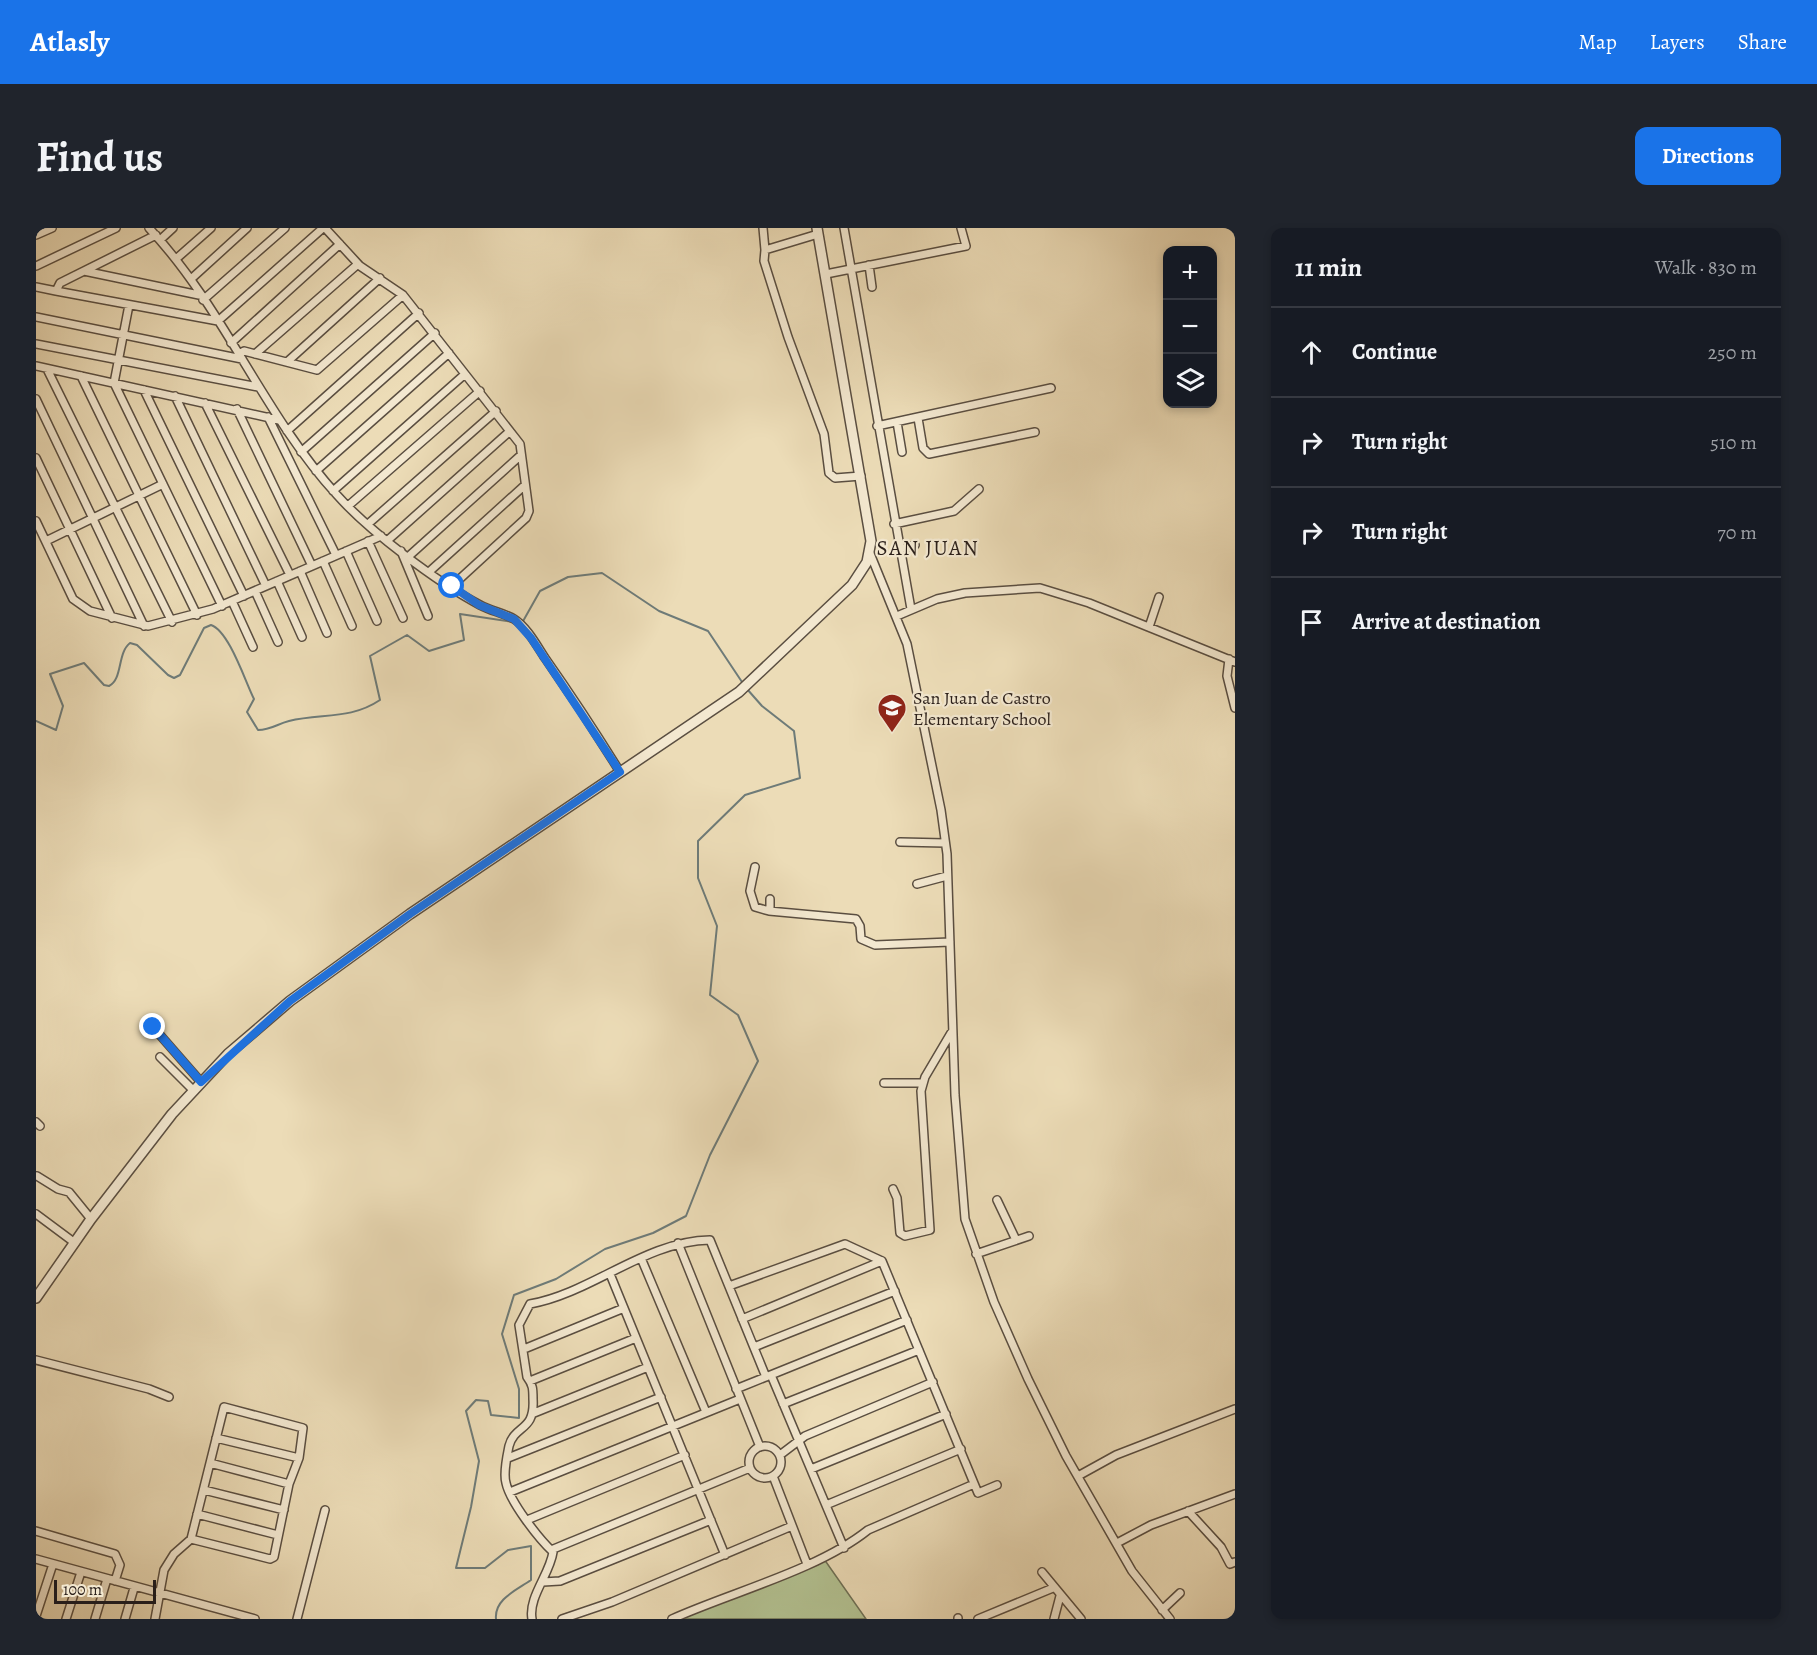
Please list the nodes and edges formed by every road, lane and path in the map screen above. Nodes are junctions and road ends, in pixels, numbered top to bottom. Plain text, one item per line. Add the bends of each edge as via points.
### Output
1 (52, 228) edge
2 (116, 228) edge
3 (149, 228) edge
4 (174, 228) edge
5 (211, 228) edge
6 (247, 228) edge
7 (285, 228) edge
8 (324, 228) edge
9 (763, 228) edge
10 (844, 228) edge
11 (962, 228) edge
12 (818, 231) edge
13 (36, 235) edge
14 (158, 238) junction
15 (340, 244) junction
16 (765, 250) junction
17 (177, 259) junction
18 (358, 264) junction
19 (869, 264) junction
20 (36, 266) edge
21 (850, 268) junction
22 (84, 271) junction
23 (826, 273) junction
24 (380, 278) junction
25 (191, 279) junction
26 (36, 287) edge
27 (872, 287) dead end
28 (56, 291) junction
29 (403, 295) junction
30 (202, 298) junction
31 (129, 305) junction
32 (419, 313) junction
33 (36, 318) edge
34 (218, 321) junction
35 (435, 333) junction
36 (124, 335) junction
37 (231, 343) junction
38 (36, 344) edge
39 (449, 353) junction
40 (255, 354) junction
41 (240, 356) junction
42 (119, 360) junction
43 (287, 362) junction
44 (36, 366) edge
45 (47, 369) junction
46 (465, 374) junction
47 (81, 376) junction
48 (114, 383) junction
49 (258, 387) junction
50 (1051, 388) dead end
51 (144, 390) junction
52 (480, 391) junction
53 (175, 396) junction
54 (36, 399) edge
55 (205, 403) junction
56 (237, 409) junction
57 (496, 411) junction
58 (268, 417) junction
59 (918, 417) junction
60 (279, 420) junction
61 (897, 422) junction
62 (877, 426) junction
63 (287, 431) junction
64 (510, 431) junction
65 (1035, 432) dead end
66 (301, 452) junction
67 (902, 452) dead end
68 (521, 455) junction
69 (36, 458) edge
70 (316, 471) junction
71 (861, 476) junction
72 (163, 484) junction
73 (525, 485) junction
74 (979, 489) dead end
75 (333, 491) junction
76 (139, 496) junction
77 (348, 506) junction
78 (115, 507) junction
79 (93, 518) junction
80 (36, 521) edge
81 (368, 524) junction
82 (894, 524) junction
83 (70, 529) junction
84 (384, 538) junction
85 (46, 541) junction
86 (368, 541) junction
87 (915, 545) dead end
88 (900, 549) junction
89 (346, 551) junction
90 (402, 551) junction
91 (869, 551) junction
92 (336, 555) junction
93 (409, 556) junction
94 (323, 561) junction
95 (312, 566) junction
96 (300, 571) junction
97 (430, 571) junction
98 (290, 576) junction
99 (277, 581) junction
100 (266, 586) junction
101 (452, 586) junction
102 (255, 591) junction
103 (244, 596) junction
104 (1159, 597) dead end
105 (232, 601) junction
106 (222, 606) junction
107 (911, 609) junction
108 (197, 615) junction
109 (428, 616) dead end
110 (897, 616) junction
111 (112, 618) junction
112 (403, 618) dead end
113 (377, 621) dead end
114 (172, 622) junction
115 (144, 626) junction
116 (352, 626) dead end
117 (1149, 627) junction
118 (327, 633) dead end
119 (302, 637) dead end
120 (278, 642) dead end
121 (253, 647) dead end
122 (1232, 660) edge
123 (1235, 708) edge
124 (620, 772) junction
125 (900, 842) dead end
126 (945, 843) junction
127 (755, 867) dead end
128 (947, 876) junction
129 (917, 884) dead end
130 (770, 898) dead end
131 (770, 911) junction
132 (950, 942) junction
133 (153, 1027) dead end
134 (951, 1033) junction
135 (160, 1057) dead end
136 (201, 1082) junction
137 (884, 1083) dead end
138 (922, 1083) junction
139 (193, 1090) junction
140 (37, 1176) edge
141 (893, 1189) dead end
142 (997, 1200) dead end
143 (36, 1214) edge
144 (91, 1218) junction
145 (1029, 1236) dead end
146 (1017, 1240) junction
147 (75, 1243) junction
148 (678, 1243) junction
149 (976, 1254) junction
150 (641, 1258) junction
151 (882, 1261) junction
152 (610, 1274) junction
153 (729, 1286) junction
154 (895, 1290) junction
155 (36, 1298) edge
156 (624, 1308) junction
157 (742, 1318) junction
158 (907, 1320) junction
159 (636, 1338) junction
160 (754, 1347) junction
161 (524, 1349) junction
162 (919, 1350) junction
163 (36, 1360) edge
164 (648, 1367) junction
165 (769, 1376) junction
166 (530, 1381) junction
167 (933, 1382) junction
168 (736, 1389) junction
169 (168, 1397) dead end
170 (661, 1397) junction
171 (740, 1399) junction
172 (783, 1404) junction
173 (1235, 1409) edge
174 (706, 1412) junction
175 (534, 1413) junction
176 (946, 1414) junction
177 (673, 1426) junction
178 (216, 1438) junction
179 (798, 1442) junction
180 (760, 1447) junction
181 (961, 1449) junction
182 (685, 1455) junction
183 (780, 1455) junction
184 (299, 1458) junction
185 (508, 1458) junction
186 (210, 1463) junction
187 (750, 1468) junction
188 (811, 1469) junction
189 (772, 1476) junction
190 (1078, 1476) junction
191 (289, 1484) junction
192 (974, 1484) junction
193 (997, 1485) dead end
194 (699, 1489) junction
195 (204, 1490) junction
196 (510, 1492) junction
197 (1235, 1494) edge
198 (826, 1505) junction
199 (284, 1510) junction
200 (325, 1510) dead end
201 (1188, 1510) junction
202 (197, 1514) junction
203 (526, 1520) junction
204 (711, 1520) junction
205 (792, 1526) junction
206 (36, 1531) edge
207 (279, 1535) junction
208 (191, 1539) junction
209 (1117, 1543) junction
210 (844, 1548) junction
211 (552, 1550) junction
212 (725, 1555) junction
213 (36, 1559) edge
214 (1235, 1562) edge
215 (53, 1564) junction
216 (807, 1564) junction
217 (81, 1572) junction
218 (1042, 1572) dead end
219 (111, 1580) junction
220 (543, 1582) junction
221 (134, 1588) junction
222 (1053, 1588) junction
223 (1180, 1593) dead end
224 (160, 1594) junction
225 (1060, 1596) junction
226 (1162, 1610) junction
227 (994, 1615) edge
228 (36, 1616) edge
229 (66, 1619) edge
230 (95, 1619) edge
231 (124, 1619) edge
232 (155, 1619) edge
233 (255, 1619) edge
234 (297, 1619) edge
235 (532, 1619) edge
236 (562, 1619) edge
237 (672, 1619) edge
238 (978, 1619) edge
239 (1054, 1619) edge
240 (1081, 1619) edge
241 (1170, 1619) edge

1 - 13 street
2 - 20 street
3 - 14 street
4 - 14 street
5 - 17 street
6 - 25 street
7 - 30 street
8 - 15 street
8 - 34 street
9 - 16 street
10 - 21 street
11 - 19 street via 966,246
12 - 16 street
12 - 23 street
14 - 17 street
14 - 22 street
15 - 18 street
15 - 37 street
16 - 71 street via 788,337 824,434 829,473 836,478
17 - 25 street
18 - 24 street
18 - 40 street
19 - 21 street
19 - 27 street
21 - 23 street
21 - 62 street
22 - 28 street via 60,283
22 - 30 street
23 - 71 street
24 - 29 street
24 - 43 street
25 - 30 street
26 - 28 street
28 - 31 street
29 - 32 street
29 - 43 street via 317,370
30 - 34 street
31 - 34 street
31 - 36 street
32 - 35 street
32 - 63 street
33 - 36 street
34 - 37 street
35 - 39 street
35 - 66 street
36 - 41 street
36 - 42 street
37 - 41 street
38 - 42 street
39 - 46 street
39 - 70 street
40 - 41 street via 244,351
40 - 43 street
41 - 49 street
42 - 48 street
42 - 49 street
44 - 45 street
45 - 47 street
45 - 78 street
46 - 52 street
46 - 75 street
47 - 48 street
47 - 76 street
48 - 51 street
48 - 72 street
49 - 60 street
50 - 59 street
51 - 53 street
51 - 103 street
52 - 57 street
52 - 77 street
53 - 55 street
53 - 100 street
54 - 79 street
55 - 56 street
55 - 98 street
56 - 58 street
56 - 95 street
57 - 64 street
57 - 81 street
58 - 60 street
58 - 92 street
59 - 61 street
59 - 65 street via 923,448 929,454
60 - 63 street
61 - 62 street
61 - 67 street
62 - 82 street
63 - 66 street
64 - 68 street via 520,444
64 - 84 street
66 - 70 street
68 - 73 street
68 - 93 street
69 - 83 street
70 - 75 street
71 - 91 street via 871,541
72 - 76 street
72 - 106 street
73 - 97 street
73 - 101 street via 529,512 523,522
74 - 82 street via 954,512
75 - 77 street
76 - 78 street
76 - 108 street
77 - 81 street
78 - 79 street
78 - 114 street
79 - 83 street
79 - 115 street
80 - 85 street
81 - 84 street
82 - 88 street
83 - 85 street
83 - 111 street
84 - 86 street
84 - 90 street
85 - 111 street via 73,599 90,611
86 - 89 street
86 - 112 street
87 - 88 street
88 - 107 street
89 - 92 street
89 - 113 street
90 - 93 street
90 - 109 street
91 - 110 street
91 - 124 street via 867,562 852,585 740,692
92 - 94 street
93 - 97 street
94 - 95 street
94 - 116 street
95 - 96 street
96 - 98 street
96 - 118 street
97 - 101 street
98 - 99 street
99 - 100 street
99 - 119 street
100 - 102 street
101 - 124 street via 479,605 514,619 531,638
102 - 103 street
102 - 120 street
103 - 105 street
104 - 117 street
105 - 106 street
105 - 121 street
106 - 108 street
107 - 110 street
107 - 117 street via 965,593 1040,588
108 - 114 street
110 - 126 street via 915,678
111 - 115 street
114 - 115 street
117 - 122 street
122 - 123 street via 1227,676
124 - 136 street via 410,914 290,1001
125 - 126 street
126 - 128 street
127 - 131 street via 750,878 752,902 755,907
128 - 129 street
128 - 132 street
130 - 131 street
131 - 132 street via 856,919 861,939 875,945
132 - 134 street
133 - 136 street
134 - 138 street
134 - 149 street via 963,1205
135 - 139 street
136 - 139 street
137 - 138 street
138 - 141 street via 930,1230 905,1236 900,1233
139 - 144 street
140 - 144 street via 69,1192
142 - 146 street
143 - 147 street
144 - 147 street
145 - 146 street
146 - 149 street
147 - 155 street
148 - 150 street
148 - 153 street via 710,1240
148 - 168 street
149 - 190 street via 1028,1379
150 - 152 street
150 - 174 street
151 - 153 street via 845,1244
151 - 154 street
151 - 157 street
152 - 156 street
152 - 161 street via 530,1304 519,1325
153 - 157 street
154 - 158 street
154 - 160 street
156 - 159 street
156 - 161 street
157 - 160 street
158 - 162 street
158 - 165 street
159 - 164 street
159 - 166 street
160 - 165 street
161 - 166 street
162 - 167 street
162 - 172 street
163 - 169 street
164 - 170 street
164 - 175 street
165 - 168 street
165 - 172 street
166 - 175 street
167 - 176 street
167 - 179 street
168 - 171 street
170 - 177 street
170 - 185 street
171 - 174 street
171 - 180 street
172 - 179 street
173 - 190 street via 1116,1455
174 - 177 street
175 - 185 street via 510,1444
176 - 181 street
176 - 188 street
177 - 182 street
177 - 196 street
178 - 184 street
178 - 184 street via 228,1407 302,1427
178 - 186 street
179 - 183 street
179 - 188 street
180 - 183 street via 773,1448
180 - 187 street via 750,1455
181 - 192 street
181 - 198 street
182 - 194 street
182 - 203 street
183 - 189 street via 781,1466
184 - 191 street
185 - 196 street via 505,1479
186 - 191 street
186 - 195 street
187 - 189 street via 760,1478
187 - 194 street
188 - 198 street
189 - 205 street
190 - 209 street
191 - 199 street
192 - 193 street via 978,1493
192 - 210 street via 868,1530
194 - 204 street
194 - 211 street
195 - 199 street
195 - 202 street
196 - 203 street
197 - 201 street
198 - 210 street
199 - 207 street
200 - 234 street
201 - 209 street
201 - 214 street via 1221,1547 1230,1564
202 - 207 street
202 - 208 street
203 - 211 street
204 - 212 street
204 - 220 street via 560,1581
205 - 212 street
205 - 216 street
206 - 219 street via 115,1554 120,1564
207 - 208 street via 270,1559
208 - 224 street via 168,1562
209 - 226 street via 1132,1571
210 - 216 street
211 - 220 street
212 - 236 street
213 - 215 street
215 - 217 street
215 - 228 street
216 - 237 street
217 - 219 street
217 - 229 street
218 - 222 street
219 - 221 street
219 - 230 street
220 - 235 street via 532,1607
221 - 224 street
221 - 231 street
222 - 225 street
222 - 227 street
223 - 226 street
224 - 232 street
224 - 233 street
225 - 239 street
225 - 240 street
226 - 241 street
227 - 238 street

